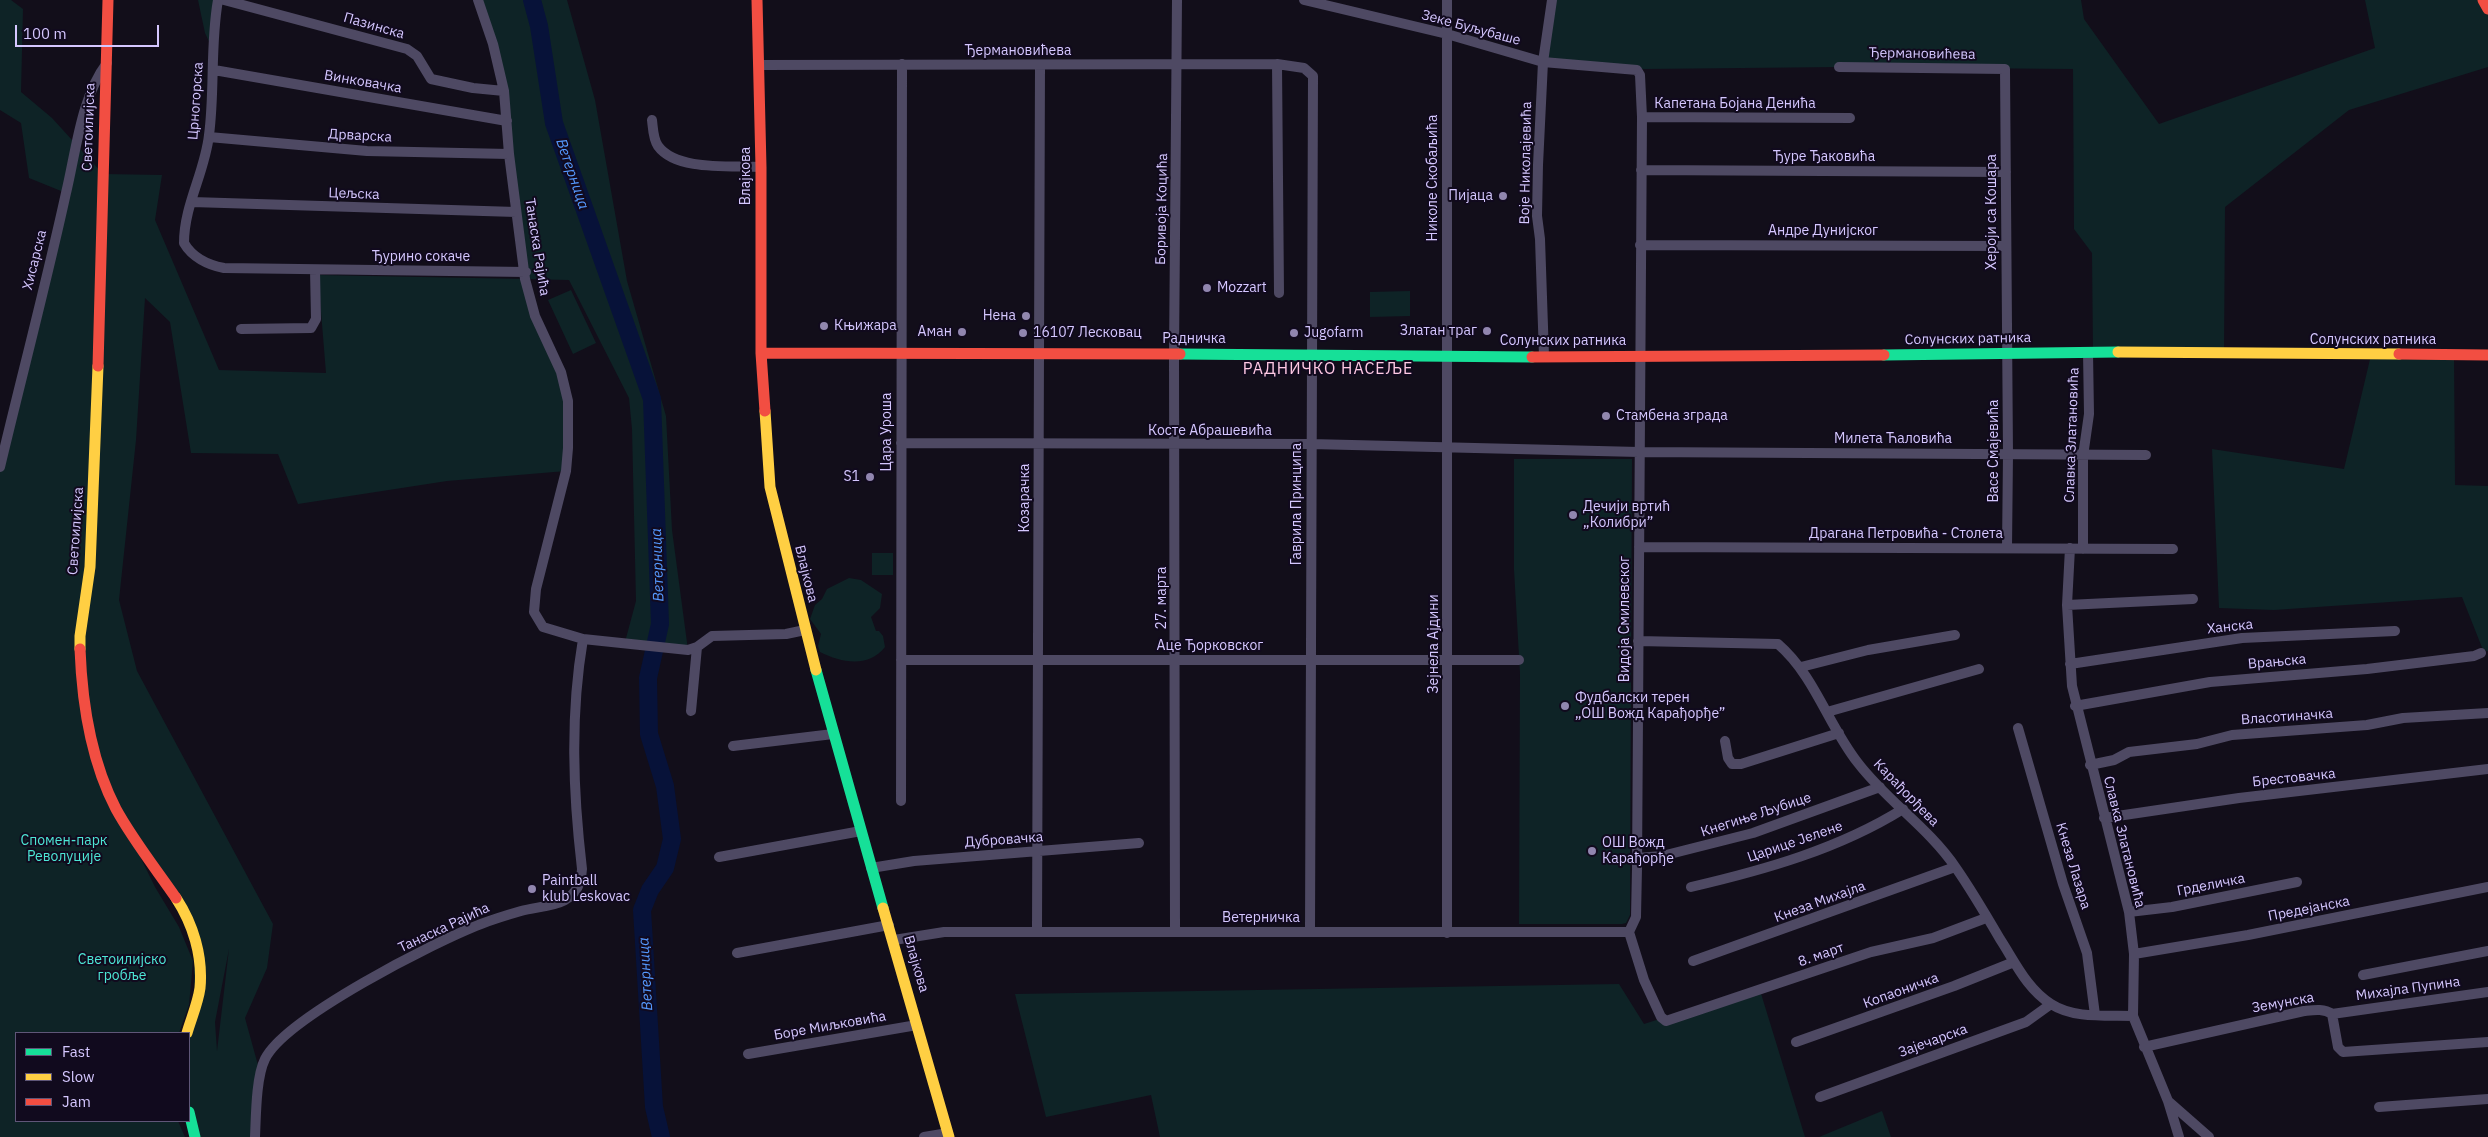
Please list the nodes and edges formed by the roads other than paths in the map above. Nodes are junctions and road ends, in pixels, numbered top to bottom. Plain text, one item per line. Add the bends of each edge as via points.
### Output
1 (108, 0) edge
2 (218, 0) edge
3 (224, 0) edge
4 (478, 0) edge
5 (757, 0) edge
6 (1177, 0) edge
7 (1304, 0) edge
8 (1447, 0) edge
9 (1552, 0) edge
10 (2483, 0) edge
11 (2488, 9) edge
12 (1447, 34) junction
13 (1543, 62) junction
14 (107, 63) junction
15 (902, 64) junction
16 (1278, 64) junction
17 (759, 65) junction
18 (1040, 65) junction
19 (1177, 65) junction
20 (1839, 67) dead end
21 (2005, 69) joint
22 (214, 70) junction
23 (1313, 76) joint
24 (504, 92) junction
25 (1642, 117) junction
26 (1850, 118) dead end
27 (652, 120) dead end
28 (507, 121) junction
29 (209, 137) junction
30 (509, 154) junction
31 (761, 167) junction
32 (1642, 170) junction
33 (2006, 172) junction
34 (192, 202) junction
35 (516, 212) junction
36 (1640, 245) junction
37 (2006, 246) junction
38 (315, 270) junction
39 (526, 272) junction
40 (1279, 293) dead end
41 (241, 329) dead end
42 (2088, 352) junction
43 (761, 353) junction
44 (900, 353) junction
45 (1039, 353) junction
46 (1174, 354) junction
47 (2007, 354) junction
48 (1312, 355) junction
49 (2488, 355) edge
50 (1448, 356) junction
51 (1544, 356) junction
52 (1640, 357) junction
53 (901, 443) junction
54 (1038, 443) junction
55 (1311, 444) junction
56 (1175, 446) junction
57 (1448, 447) junction
58 (1639, 452) junction
59 (2008, 454) junction
60 (2146, 455) dead end
61 (2083, 456) junction
62 (0, 467) edge
63 (1639, 547) junction
64 (2007, 548) junction
65 (2070, 548) junction
66 (2083, 549) junction
67 (2173, 549) dead end
68 (2194, 599) dead end
69 (2067, 605) junction
70 (805, 630) junction
71 (2395, 631) dead end
72 (1955, 635) dead end
73 (583, 639) junction
74 (1638, 641) junction
75 (692, 648) junction
76 (2481, 653) dead end
77 (1176, 659) junction
78 (900, 660) junction
79 (1038, 660) junction
80 (1311, 660) junction
81 (1448, 660) junction
82 (1518, 660) dead end
83 (2070, 664) junction
84 (1800, 668) junction
85 (1979, 669) dead end
86 (2075, 706) junction
87 (691, 711) dead end
88 (1827, 712) junction
89 (2488, 712) edge
90 (2018, 728) dead end
91 (1839, 733) junction
92 (833, 734) junction
93 (1725, 741) dead end
94 (733, 746) dead end
95 (2090, 765) junction
96 (2488, 769) edge
97 (1880, 787) junction
98 (901, 801) dead end
99 (1903, 809) junction
100 (2104, 818) junction
101 (861, 831) junction
102 (1139, 843) dead end
103 (1037, 852) junction
104 (719, 857) dead end
105 (1637, 858) junction
106 (1955, 867) junction
107 (871, 868) junction
108 (2297, 882) dead end
109 (1691, 887) dead end
110 (2488, 887) edge
111 (2129, 912) junction
112 (1986, 918) junction
113 (889, 925) junction
114 (1037, 931) junction
115 (1175, 932) junction
116 (1310, 932) junction
117 (1629, 932) junction
118 (1446, 933) junction
119 (894, 940) junction
120 (2488, 951) edge
121 (737, 952) dead end
122 (2134, 954) junction
123 (1693, 961) dead end
124 (2014, 962) junction
125 (2362, 974) dead end
126 (2488, 992) edge
127 (2051, 1004) junction
128 (2332, 1014) junction
129 (2095, 1015) junction
130 (2132, 1016) junction
131 (917, 1025) junction
132 (187, 1032) edge
133 (1796, 1042) dead end
134 (2488, 1042) edge
135 (2144, 1046) junction
136 (748, 1054) dead end
137 (1820, 1097) dead end
138 (2488, 1099) edge
139 (2168, 1101) junction
140 (2380, 1108) dead end
141 (190, 1116) edge
142 (949, 1135) edge
143 (195, 1137) edge
144 (255, 1137) edge
145 (924, 1137) edge
146 (2179, 1137) edge
147 (2209, 1137) edge

1 - 14 main road, Светоилијска
2 - 22 street, Црногорска via 212,50
3 - 24 street, Пазинска via 407,49 417,56 430,79
4 - 24 street, Танаска Рајића
5 - 17 main road, Влајкова
6 - 19 street
7 - 12 street, Зеке Буљубаше
8 - 12 street, Николе Скобаљића
9 - 13 street, Воје Николајевића
10 - 11 main road
12 - 13 street, Зеке Буљубаше
12 - 50 street, Николе Скобаљића via 1445,302
13 - 25 street, Капетана Бојана Денића via 1637,70
13 - 51 street, Воје Николајевића via 1537,216
14 - 62 street, Хисарска via 96,77 76,144
14 - 132 main road, Светоилијска via 96,453 90,567 80,636 81,670 97,764 103,780 117,810 185,912 199,951 200,988
15 - 17 street, Ђермановићева
15 - 18 street, Ђермановићева
15 - 44 street, Цара Уроша
16 - 19 street, Ђермановићева
16 - 23 street, Ђермановићева via 1304,68
16 - 40 street
17 - 31 main road, Влајкова
18 - 19 street, Ђермановићева
18 - 45 street, Козарачка
19 - 46 street, Боривоја Коцића
20 - 21 street, Ђермановићева
21 - 33 street, Хероји са Кошара
22 - 28 street, Винковачка
22 - 29 street, Црногорска
23 - 48 street, Гаврила Принципа
24 - 28 street, Танаска Рајића
25 - 26 street, Капетана Бојана Денића
25 - 32 street
27 - 31 street via 659,147 678,161
28 - 30 street, Танаска Рајића
29 - 30 street, Дрварска via 358,150
29 - 34 street, Црногорска
30 - 35 street, Танаска Рајића
31 - 43 main road, Влајкова
32 - 33 street, Ђуре Ђаковића
32 - 36 street
33 - 37 street, Хероји са Кошара
34 - 35 street, Цељска
34 - 38 street, Ђурино сокаче via 188,208 184,243 207,263 224,268
35 - 39 street, Танаска Рајића
36 - 37 street, Андре Дунијског
36 - 52 street
37 - 47 street, Хероји са Кошара
38 - 39 street, Ђурино сокаче
38 - 41 street via 316,319 311,328
39 - 73 street, Танаска Рајића via 535,316 565,385 568,417 566,471 536,588 534,612 543,627
42 - 47 main road, Солунских ратника
42 - 49 main road, Солунских ратника
42 - 61 street, Славка Златановића via 2089,414
43 - 44 main road, Радничка
43 - 70 main road, Влајкова via 770,487
44 - 45 main road, Радничка
44 - 53 street, Цара Уроша
45 - 46 main road, Радничка
45 - 54 street, Козарачка
46 - 48 main road, Радничка
46 - 56 street, 27. марта
47 - 52 main road, Солунских ратника
47 - 59 street, Васе Смајевића
48 - 50 main road, Радничка via 1374,358
48 - 55 street, Гаврила Принципа
50 - 51 main road, Солунских ратника
50 - 57 street, Зејнела Ајдини
51 - 52 main road, Солунских ратника
52 - 58 street, Видоја Смилевског
53 - 54 street, Косте Абрашевића
53 - 78 street, Цара Уроша
54 - 56 street, Косте Абрашевића
54 - 79 street, Козарачка
55 - 56 street, Косте Абрашевића
55 - 57 street, Косте Абрашевића
55 - 80 street, Гаврила Принципа
56 - 77 street, 27. марта
57 - 58 street, Косте Абрашевића
57 - 81 street, Зејнела Ајдини
58 - 59 street, Милета Ћаловића
58 - 63 street, Видоја Смилевског
59 - 61 street, Милета Ћаловића
59 - 64 street, Васе Смајевића
60 - 61 street, Милета Ћаловића
61 - 66 street, Славка Златановића
63 - 64 street, Драгана Петровића - Столета
63 - 74 street, Видоја Смилевског
64 - 65 street, Драгана Петровића - Столета
65 - 66 street, Драгана Петровића - Столета
65 - 69 street, Славка Златановића
66 - 67 street, Драгана Петровића - Столета
68 - 69 street
69 - 83 street, Славка Златановића
70 - 75 street via 786,634 712,636
70 - 92 main road, Влајкова
71 - 83 street, Ханска via 2242,638
72 - 84 street via 1868,650
73 - 75 street, Танаска Рајића
73 - 144 street, Танаска Рајића via 573,724 582,869 578,888 562,901 480,925 439,944 365,982 292,1028 273,1045 264,1060
74 - 84 street, Карађорђева via 1778,644
74 - 105 street, Видоја Смилевског
75 - 87 street
76 - 86 street, Врањска via 2367,669 2210,682
77 - 79 street, Аце Ђорковског
77 - 80 street, Аце Ђорковског
77 - 115 street, 27. марта
78 - 79 street, Аце Ђорковског
78 - 98 street, Цара Уроша
79 - 103 street, Козарачка
80 - 81 street, Аце Ђорковског
80 - 116 street, Гаврила Принципа
81 - 82 street, Аце Ђорковског
81 - 118 street, Зејнела Ајдини
83 - 86 street, Славка Златановића
84 - 88 street, Карађорђева
85 - 88 street
86 - 95 street, Славка Златановића
88 - 91 street, Карађорђева
89 - 95 street, Власотиначка via 2232,735 2197,744 2129,752 2114,760
90 - 129 street, Кнеза Лазара via 2063,884 2087,953
91 - 93 street via 1741,764 1732,764
91 - 97 street, Карађорђева via 1856,761
92 - 94 street
92 - 101 main road, Влајкова
95 - 100 street, Славка Златановића
96 - 100 street, Брестовачка via 2239,798
97 - 99 street, Карађорђева
97 - 105 street, Кнегиње Љубице via 1745,835 1662,856
99 - 106 street, Карађорђева
99 - 109 street, Царице Јелене via 1859,834 1826,847
100 - 111 street, Славка Златановића
101 - 104 street
101 - 107 main road, Влајкова
102 - 103 street, Дубровачка
103 - 107 street, Дубровачка via 914,861
103 - 114 street, Козарачка
105 - 117 street, Видоја Смилевског via 1636,917
106 - 112 street, Карађорђева
106 - 123 street, Кнеза Михајла
107 - 113 main road, Влајкова
108 - 111 street, Грделичка via 2172,907
110 - 122 street, Предејанска via 2248,935
111 - 122 street, Славка Златановића
112 - 117 street, 8. март via 1933,938 1871,952 1666,1021 1661,1017 1644,980
112 - 124 street, Карађорђева
113 - 119 main road, Влајкова
113 - 121 street
114 - 115 street, Ветерничка
114 - 119 street, Ветерничка via 944,932
115 - 116 street, Ветерничка
116 - 118 street, Ветерничка
117 - 118 street, Ветерничка
119 - 131 main road, Влајкова
120 - 125 street
122 - 130 street, Славка Златановића
124 - 127 street, Карађорђева via 2037,994
124 - 133 street, Копаоничка
126 - 128 street, Михајла Пупина
127 - 129 street, Карађорђева via 2071,1013
127 - 137 street, Зајечарска via 2026,1022
128 - 134 street, Земунска via 2338,1047 2343,1052
128 - 135 street, Земунска via 2327,1010 2304,1011
129 - 130 street, Карађорђева
130 - 135 street, Славка Златановића
131 - 136 street, Боре Миљковића
131 - 142 main road, Влајкова
135 - 139 street, Славка Златановића
138 - 140 street
139 - 146 street, Славка Златановића
139 - 147 street
141 - 143 main road
142 - 145 street

